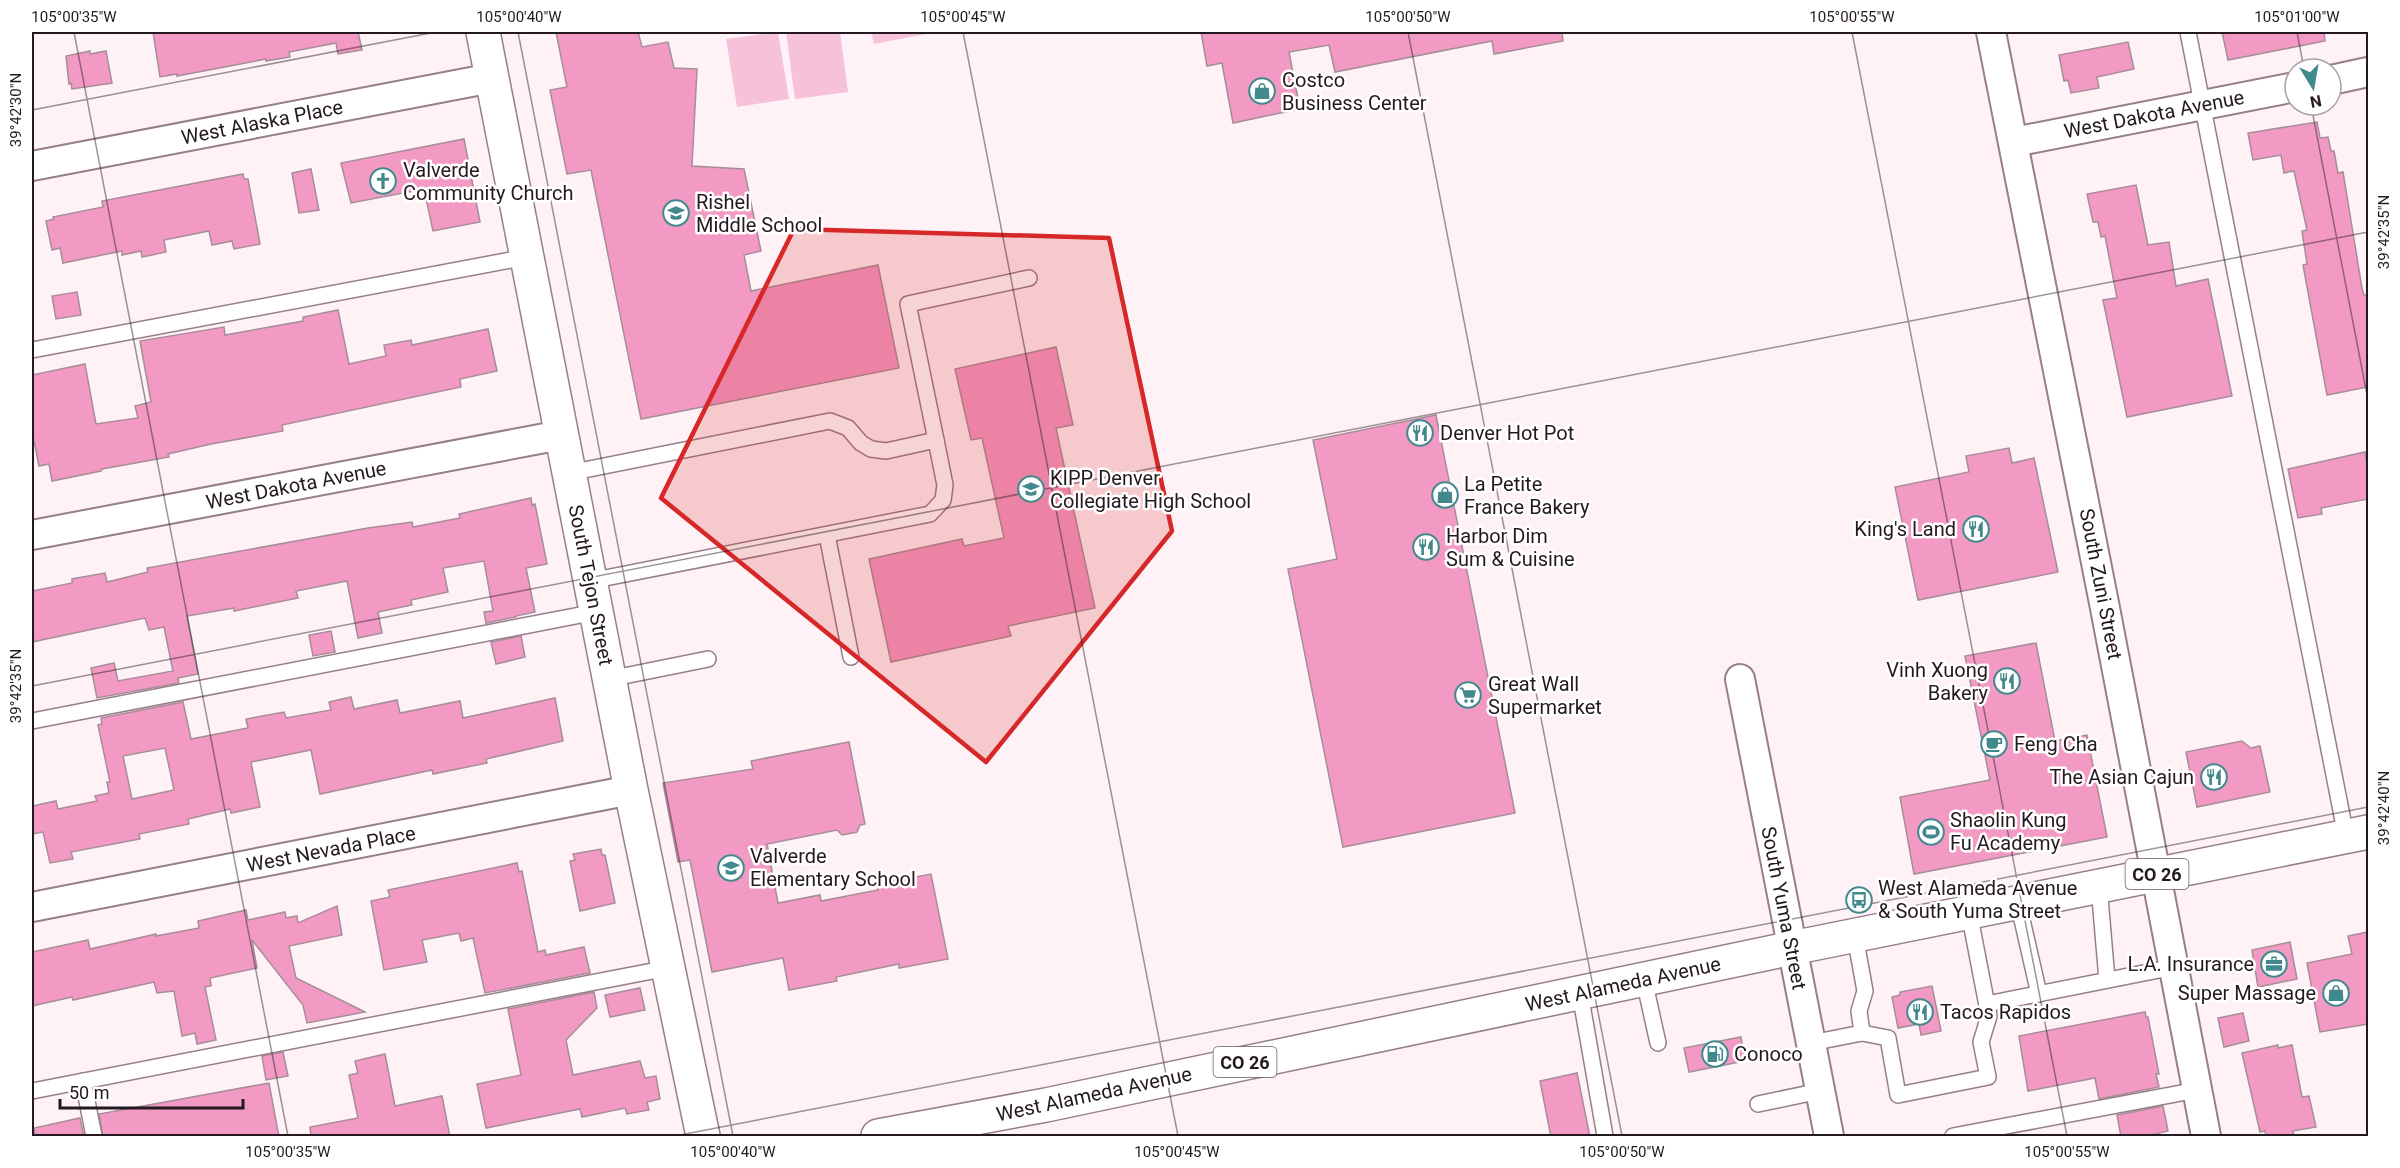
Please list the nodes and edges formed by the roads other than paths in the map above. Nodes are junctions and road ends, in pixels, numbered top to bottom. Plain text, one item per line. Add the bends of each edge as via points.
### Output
1 (483, 32) edge
2 (1991, 32) edge
3 (2188, 32) edge
4 (2368, 72) edge
5 (2343, 77) edge
6 (492, 78) junction
7 (2283, 89) edge
8 (2202, 105) junction
9 (2014, 142) junction
10 (32, 166) edge
11 (527, 257) junction
12 (1029, 278) dead end
13 (32, 350) edge
14 (561, 435) junction
15 (936, 440) junction
16 (569, 473) junction
17 (32, 535) edge
18 (827, 535) junction
19 (593, 596) junction
20 (851, 657) dead end
21 (708, 659) dead end
22 (609, 679) junction
23 (1740, 679) dead end
24 (32, 721) edge
25 (632, 790) junction
26 (2357, 834) edge
27 (2156, 874) junction
28 (2099, 886) junction
29 (2018, 902) junction
30 (32, 907) edge
31 (1969, 912) junction
32 (1855, 936) junction
33 (1792, 948) junction
34 (2174, 967) junction
35 (669, 968) junction
36 (1644, 980) junction
37 (2107, 980) junction
38 (1580, 993) junction
39 (2039, 994) junction
40 (1987, 1004) junction
41 (1862, 1033) junction
42 (1658, 1043) dead end
43 (1811, 1043) junction
44 (83, 1081) junction
45 (2198, 1090) junction
46 (32, 1091) edge
47 (1820, 1091) junction
48 (1758, 1104) dead end
49 (2019, 1130) edge
50 (94, 1137) edge
51 (703, 1137) edge
52 (878, 1137) edge
53 (1605, 1137) edge
54 (1829, 1137) edge
55 (1953, 1137) edge
56 (2206, 1137) edge

1 - 6 main road, South Tejon Street
2 - 9 street, South Zuni Street
3 - 8 lane
4 - 5 street
6 - 10 street, West Alaska Place
6 - 11 main road, South Tejon Street
7 - 8 street, West Dakota Avenue
8 - 9 street, West Dakota Avenue
8 - 26 lane
9 - 27 street, South Zuni Street
11 - 13 lane
11 - 14 main road, South Tejon Street
12 - 15 lane via 908,304
14 - 16 main road, South Tejon Street
14 - 17 street, West Dakota Avenue
15 - 16 lane via 886,451 871,449 848,428 830,421
15 - 18 lane via 945,485 943,500 930,514
16 - 19 main road, South Tejon Street
18 - 19 lane
18 - 20 lane
19 - 22 main road, South Tejon Street
19 - 24 lane
21 - 22 lane
22 - 25 main road, South Tejon Street
23 - 33 street, South Yuma Street
25 - 30 street, West Nevada Place
25 - 35 main road, South Tejon Street
26 - 27 main road, West Alameda Avenue / CO 26
27 - 28 main road, West Alameda Avenue / CO 26
27 - 34 street, South Zuni Street
28 - 29 main road, West Alameda Avenue / CO 26
28 - 37 lane
29 - 31 main road, West Alameda Avenue / CO 26
29 - 39 lane
31 - 32 main road, West Alameda Avenue / CO 26
31 - 40 lane
32 - 33 main road, West Alameda Avenue / CO 26
32 - 41 lane via 1865,990 1859,1011
33 - 36 main road, West Alameda Avenue / CO 26
33 - 43 street, South Yuma Street
34 - 37 lane
34 - 45 street, South Zuni Street
35 - 44 lane
35 - 51 main road, South Tejon Street
36 - 38 main road, West Alameda Avenue / CO 26
36 - 42 lane
37 - 39 lane
38 - 52 main road, West Alameda Avenue / CO 26
38 - 53 lane
39 - 40 lane
40 - 41 lane via 1989,1016 1981,1042 1988,1077 1898,1095 1888,1038
41 - 43 lane
43 - 47 street, South Yuma Street
44 - 46 lane
44 - 50 lane
45 - 49 lane
45 - 56 street, South Zuni Street
47 - 48 lane
47 - 54 street, South Yuma Street
49 - 55 lane

